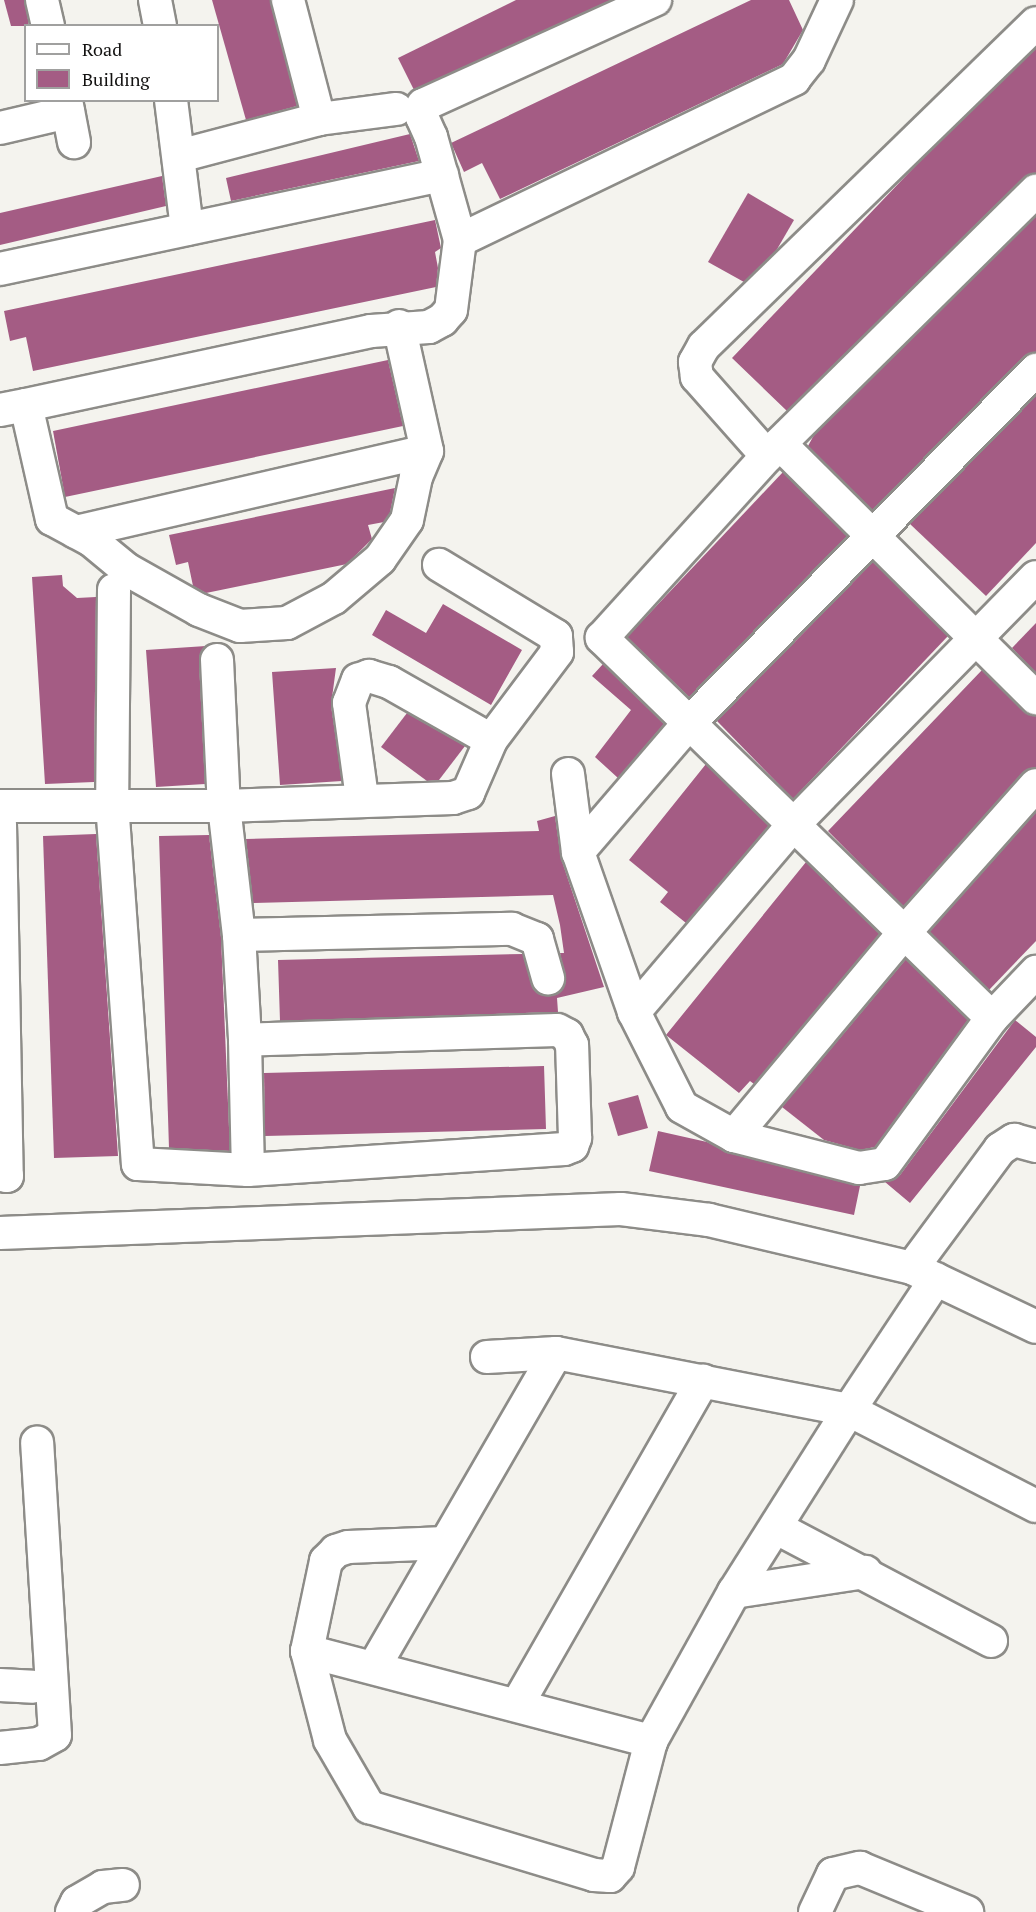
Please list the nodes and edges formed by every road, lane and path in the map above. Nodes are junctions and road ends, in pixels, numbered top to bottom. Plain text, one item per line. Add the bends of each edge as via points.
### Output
1 (42, 0) edge
2 (155, 0) edge
3 (288, 0) edge
4 (656, 0) edge
5 (837, 0) edge
6 (48, 24) edge
7 (160, 24) edge
8 (1034, 30) edge
9 (171, 102) edge
10 (396, 109) dead end
11 (69, 118) edge
12 (319, 119) junction
13 (0, 128) edge
14 (179, 156) junction
15 (442, 175) junction
16 (1036, 191) edge
17 (187, 230) junction
18 (460, 240) junction
19 (0, 269) edge
20 (399, 326) junction
21 (1036, 370) edge
22 (13, 408) edge
23 (774, 450) junction
24 (427, 451) junction
25 (76, 532) junction
26 (876, 536) junction
27 (439, 565) dead end
28 (1036, 577) edge
29 (114, 590) dead end
30 (976, 639) junction
31 (218, 660) dead end
32 (1036, 698) edge
33 (690, 722) junction
34 (491, 740) junction
35 (568, 774) dead end
36 (1036, 785) edge
37 (362, 798) junction
38 (112, 803) junction
39 (0, 806) edge
40 (224, 806) junction
41 (795, 823) junction
42 (0, 824) edge
43 (578, 852) junction
44 (904, 933) junction
45 (239, 935) junction
46 (1036, 972) edge
47 (548, 978) dead end
48 (634, 1012) junction
49 (992, 1018) junction
50 (245, 1040) junction
51 (734, 1136) junction
52 (1036, 1146) edge
53 (248, 1170) junction
54 (0, 1175) edge
55 (0, 1233) edge
56 (924, 1274) junction
57 (1036, 1327) edge
58 (556, 1353) junction
59 (487, 1357) dead end
60 (703, 1380) junction
61 (849, 1410) junction
62 (37, 1443) dead end
63 (1036, 1506) edge
64 (777, 1528) junction
65 (445, 1543) junction
66 (866, 1572) junction
67 (734, 1592) junction
68 (991, 1641) dead end
69 (307, 1651) junction
70 (374, 1667) junction
71 (0, 1685) edge
72 (33, 1687) dead end
73 (517, 1704) junction
74 (651, 1741) junction
75 (0, 1748) edge
76 (123, 1885) dead end
77 (928, 1905) edge
78 (72, 1912) edge
79 (815, 1912) edge
80 (967, 1912) edge

1 - 6 street
2 - 7 street
3 - 12 street
4 - 15 street via 423,105 422,117
5 - 18 street via 809,60 794,79
8 - 23 street via 704,346 695,362 697,377
9 - 14 street
10 - 12 street
11 - 13 street
12 - 14 street
14 - 17 street
15 - 17 street
15 - 18 street
16 - 23 street
17 - 19 street
18 - 20 street via 451,310 429,327
20 - 22 street
20 - 24 street
21 - 26 street
22 - 25 street via 52,519
23 - 26 street
23 - 33 street via 602,638
24 - 25 street
24 - 25 street via 416,477 407,520 380,559 334,598 287,622 229,623 126,569
26 - 30 street
26 - 33 street
27 - 34 street via 556,636 557,652
28 - 30 street
29 - 38 street
30 - 32 street
30 - 41 street
31 - 40 street
33 - 41 street
33 - 43 street
34 - 37 street via 468,793 453,798
34 - 37 street via 390,682 369,676 358,680 349,703
35 - 43 street
36 - 44 street
37 - 40 street
38 - 39 street
38 - 40 street
38 - 53 street via 138,1164
40 - 45 street
41 - 44 street
41 - 48 street
42 - 54 street via 7,1176
43 - 48 street
44 - 49 street
44 - 51 street
45 - 47 street via 523,930 537,939
45 - 50 street
46 - 49 street
48 - 51 street via 682,1107
49 - 51 street via 885,1164 858,1168
50 - 53 street
50 - 53 street via 557,1030 567,1035 572,1045 577,1131 572,1146 564,1149
52 - 56 street via 1014,1140 1000,1149
55 - 56 street via 621,1209 709,1220
56 - 57 street
56 - 61 street
58 - 59 street
58 - 60 street
58 - 65 street
60 - 61 street
60 - 73 street
61 - 63 street
61 - 64 street
62 - 75 street via 55,1735 39,1744
64 - 66 street
64 - 67 street
65 - 69 street via 348,1547 336,1551 326,1561
65 - 70 street
66 - 67 street
66 - 68 street
67 - 74 street
69 - 70 street
69 - 74 street via 330,1740 369,1807 594,1875 610,1876 618,1867
70 - 73 street
71 - 72 street
73 - 74 street
76 - 78 street via 94,1892 77,1902
77 - 79 street via 877,1872 849,1868 833,1874
77 - 80 street

